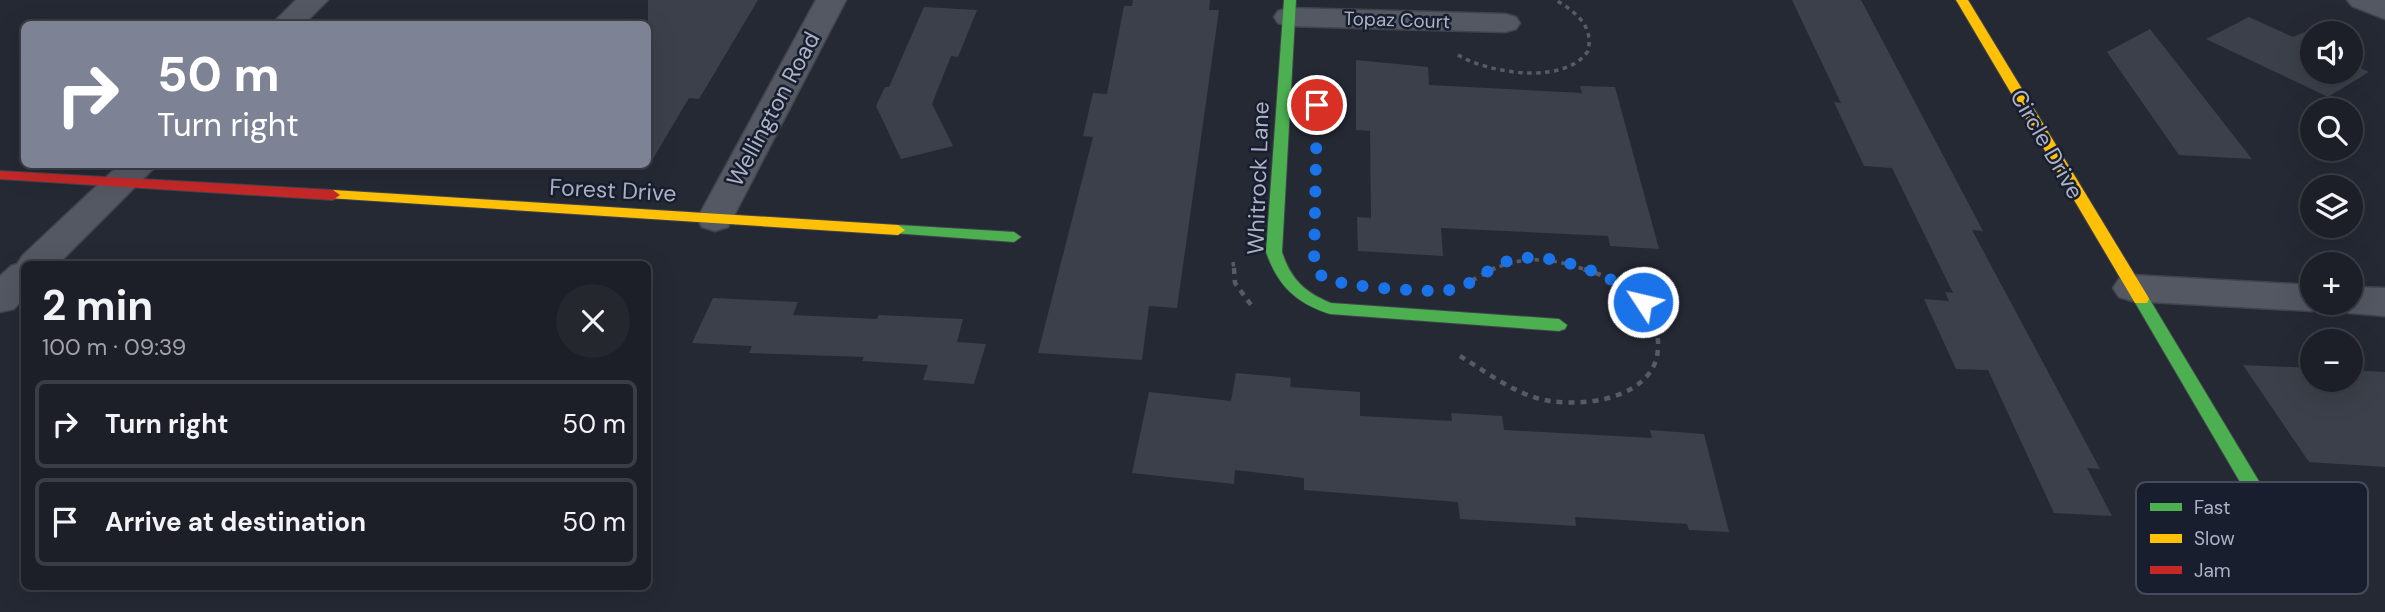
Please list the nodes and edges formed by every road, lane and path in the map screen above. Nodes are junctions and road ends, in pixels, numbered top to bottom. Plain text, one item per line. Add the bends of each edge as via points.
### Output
1 (313, 0) edge
2 (831, 0) edge
3 (1556, 0) edge
4 (1962, 0) edge
5 (2362, 0) edge
6 (1290, 8) edge
7 (2385, 10) edge
8 (291, 21) edge
9 (1505, 23) dead end
10 (1448, 51) dead end
11 (131, 174) edge
12 (0, 175) edge
13 (715, 219) junction
14 (1014, 237) dead end
15 (1233, 250) dead end
16 (39, 261) edge
17 (21, 278) edge
18 (1464, 285) dead end
19 (2132, 288) junction
20 (2300, 297) edge
21 (0, 299) edge
22 (2363, 301) edge
23 (2385, 302) edge
24 (1260, 315) dead end
25 (1559, 325) dead end
26 (1450, 352) dead end
27 (2249, 482) edge

1 - 8 street
2 - 13 street, Wellington Road
3 - 10 path via 1574,12 1588,31 1588,50 1580,61 1522,72 1480,67
4 - 19 street, Circle Drive
5 - 7 street
6 - 9 street, Topaz Court
6 - 25 street, Whitrock Lane via 1274,252 1281,278 1299,298 1330,308
11 - 12 street, Forest Drive
11 - 13 street, Forest Drive
11 - 16 street
13 - 14 street, Forest Drive
15 - 24 path via 1235,284
17 - 21 street
18 - 26 path via 1501,263 1524,257 1552,260 1617,283 1643,302 1652,317 1661,348 1658,366 1644,383 1621,394 1596,401 1549,401 1506,387
19 - 20 street
19 - 27 street, Circle Drive
22 - 23 street

